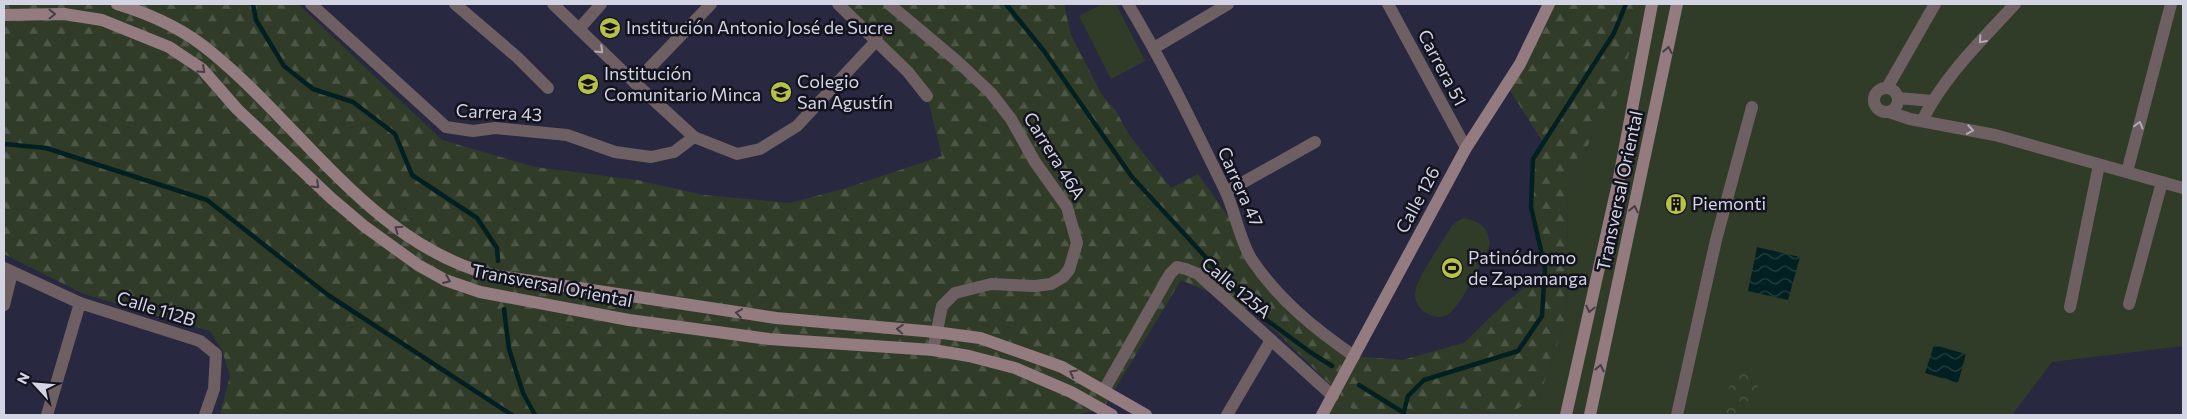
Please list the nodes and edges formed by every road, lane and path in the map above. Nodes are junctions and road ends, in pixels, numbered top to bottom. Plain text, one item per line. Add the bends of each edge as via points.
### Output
1 (117, 4) edge
2 (311, 4) edge
3 (455, 4) edge
4 (553, 4) edge
5 (601, 4) edge
6 (711, 4) edge
7 (838, 4) edge
8 (889, 4) edge
9 (1128, 4) edge
10 (1228, 4) edge
11 (1388, 4) edge
12 (1549, 4) edge
13 (1652, 4) edge
14 (1677, 4) edge
15 (1935, 4) edge
16 (2015, 4) edge
17 (2171, 4) edge
18 (4, 15) edge
19 (579, 29) junction
20 (877, 40) junction
21 (1154, 48) junction
22 (635, 83) junction
23 (548, 88) dead end
24 (1887, 88) junction
25 (927, 96) dead end
26 (1898, 98) junction
27 (1932, 101) junction
28 (1752, 107) dead end
29 (1889, 112) junction
30 (1922, 121) junction
31 (694, 137) junction
32 (1315, 142) dead end
33 (1466, 148) junction
34 (2099, 165) junction
35 (2127, 172) junction
36 (2162, 182) junction
37 (2183, 188) edge
38 (1226, 192) junction
39 (8, 270) edge
40 (80, 303) junction
41 (2128, 304) dead end
42 (4, 306) edge
43 (2070, 307) dead end
44 (935, 332) junction
45 (1271, 340) junction
46 (933, 350) junction
47 (1354, 356) junction
48 (1104, 390) junction
49 (1333, 396) junction
50 (47, 415) edge
51 (205, 415) edge
52 (1112, 415) edge
53 (1146, 415) edge
54 (1227, 415) edge
55 (1322, 415) edge
56 (1566, 415) edge
57 (1590, 415) edge
58 (1677, 415) edge

44 -> 1 main road, Transversal Oriental via 776,318 469,269 421,245 387,221 210,50 171,26
2 - 31 street, Carrera 43 via 446,127 566,135 615,152 651,157 674,152
3 - 23 street
4 - 19 street
5 - 19 street
6 - 22 street
7 - 20 street
8 - 44 street, Carrera 46A via 991,93 1067,207 1078,243 1069,270 1051,284 991,284 955,293 942,306
9 - 21 street, Carrera 47
10 - 21 street
11 - 33 street, Carrera 51
12 - 33 main road, Calle 126 via 1520,64
13 -> 56 main road, Transversal Oriental via 1618,183
57 -> 14 main road, Transversal Oriental
15 - 24 street
16 -> 27 street
35 -> 17 street
18 -> 46 main road, Transversal Oriental via 64,14 102,20 169,47 202,69 237,109 364,226 418,265 446,280 480,292 629,320 770,339
19 -> 22 street
20 - 25 street
20 - 31 street via 797,126 760,149 737,154
21 - 38 street, Carrera 47
22 - 31 street
24 - 26 street
24 - 29 street via 1880,90 1874,100 1879,110
26 - 27 street
26 - 29 street via 1897,106
27 - 30 street
28 - 58 street via 1716,240
29 - 30 street
30 -> 34 street via 1995,135
32 - 38 street
33 - 47 main road, Calle 126
34 - 35 street
34 - 43 street
35 - 36 street
36 - 37 street
36 - 41 street
38 - 47 street, Carrera 47 via 1251,259 1283,300
39 - 40 street
39 - 42 street
40 - 50 street
40 - 51 street, Calle 112B via 200,340 216,354 214,389
44 - 46 street, Carrera 46A
48 -> 44 main road, Transversal Oriental via 1062,367 1018,350 980,338
45 - 48 street, Calle 125A via 1198,274 1177,267
45 - 49 street, Calle 125A
45 - 54 street
46 - 52 main road, Transversal Oriental via 1015,368 1071,392
47 - 49 main road, Calle 126
48 - 53 main road, Transversal Oriental
49 - 55 main road, Calle 126

